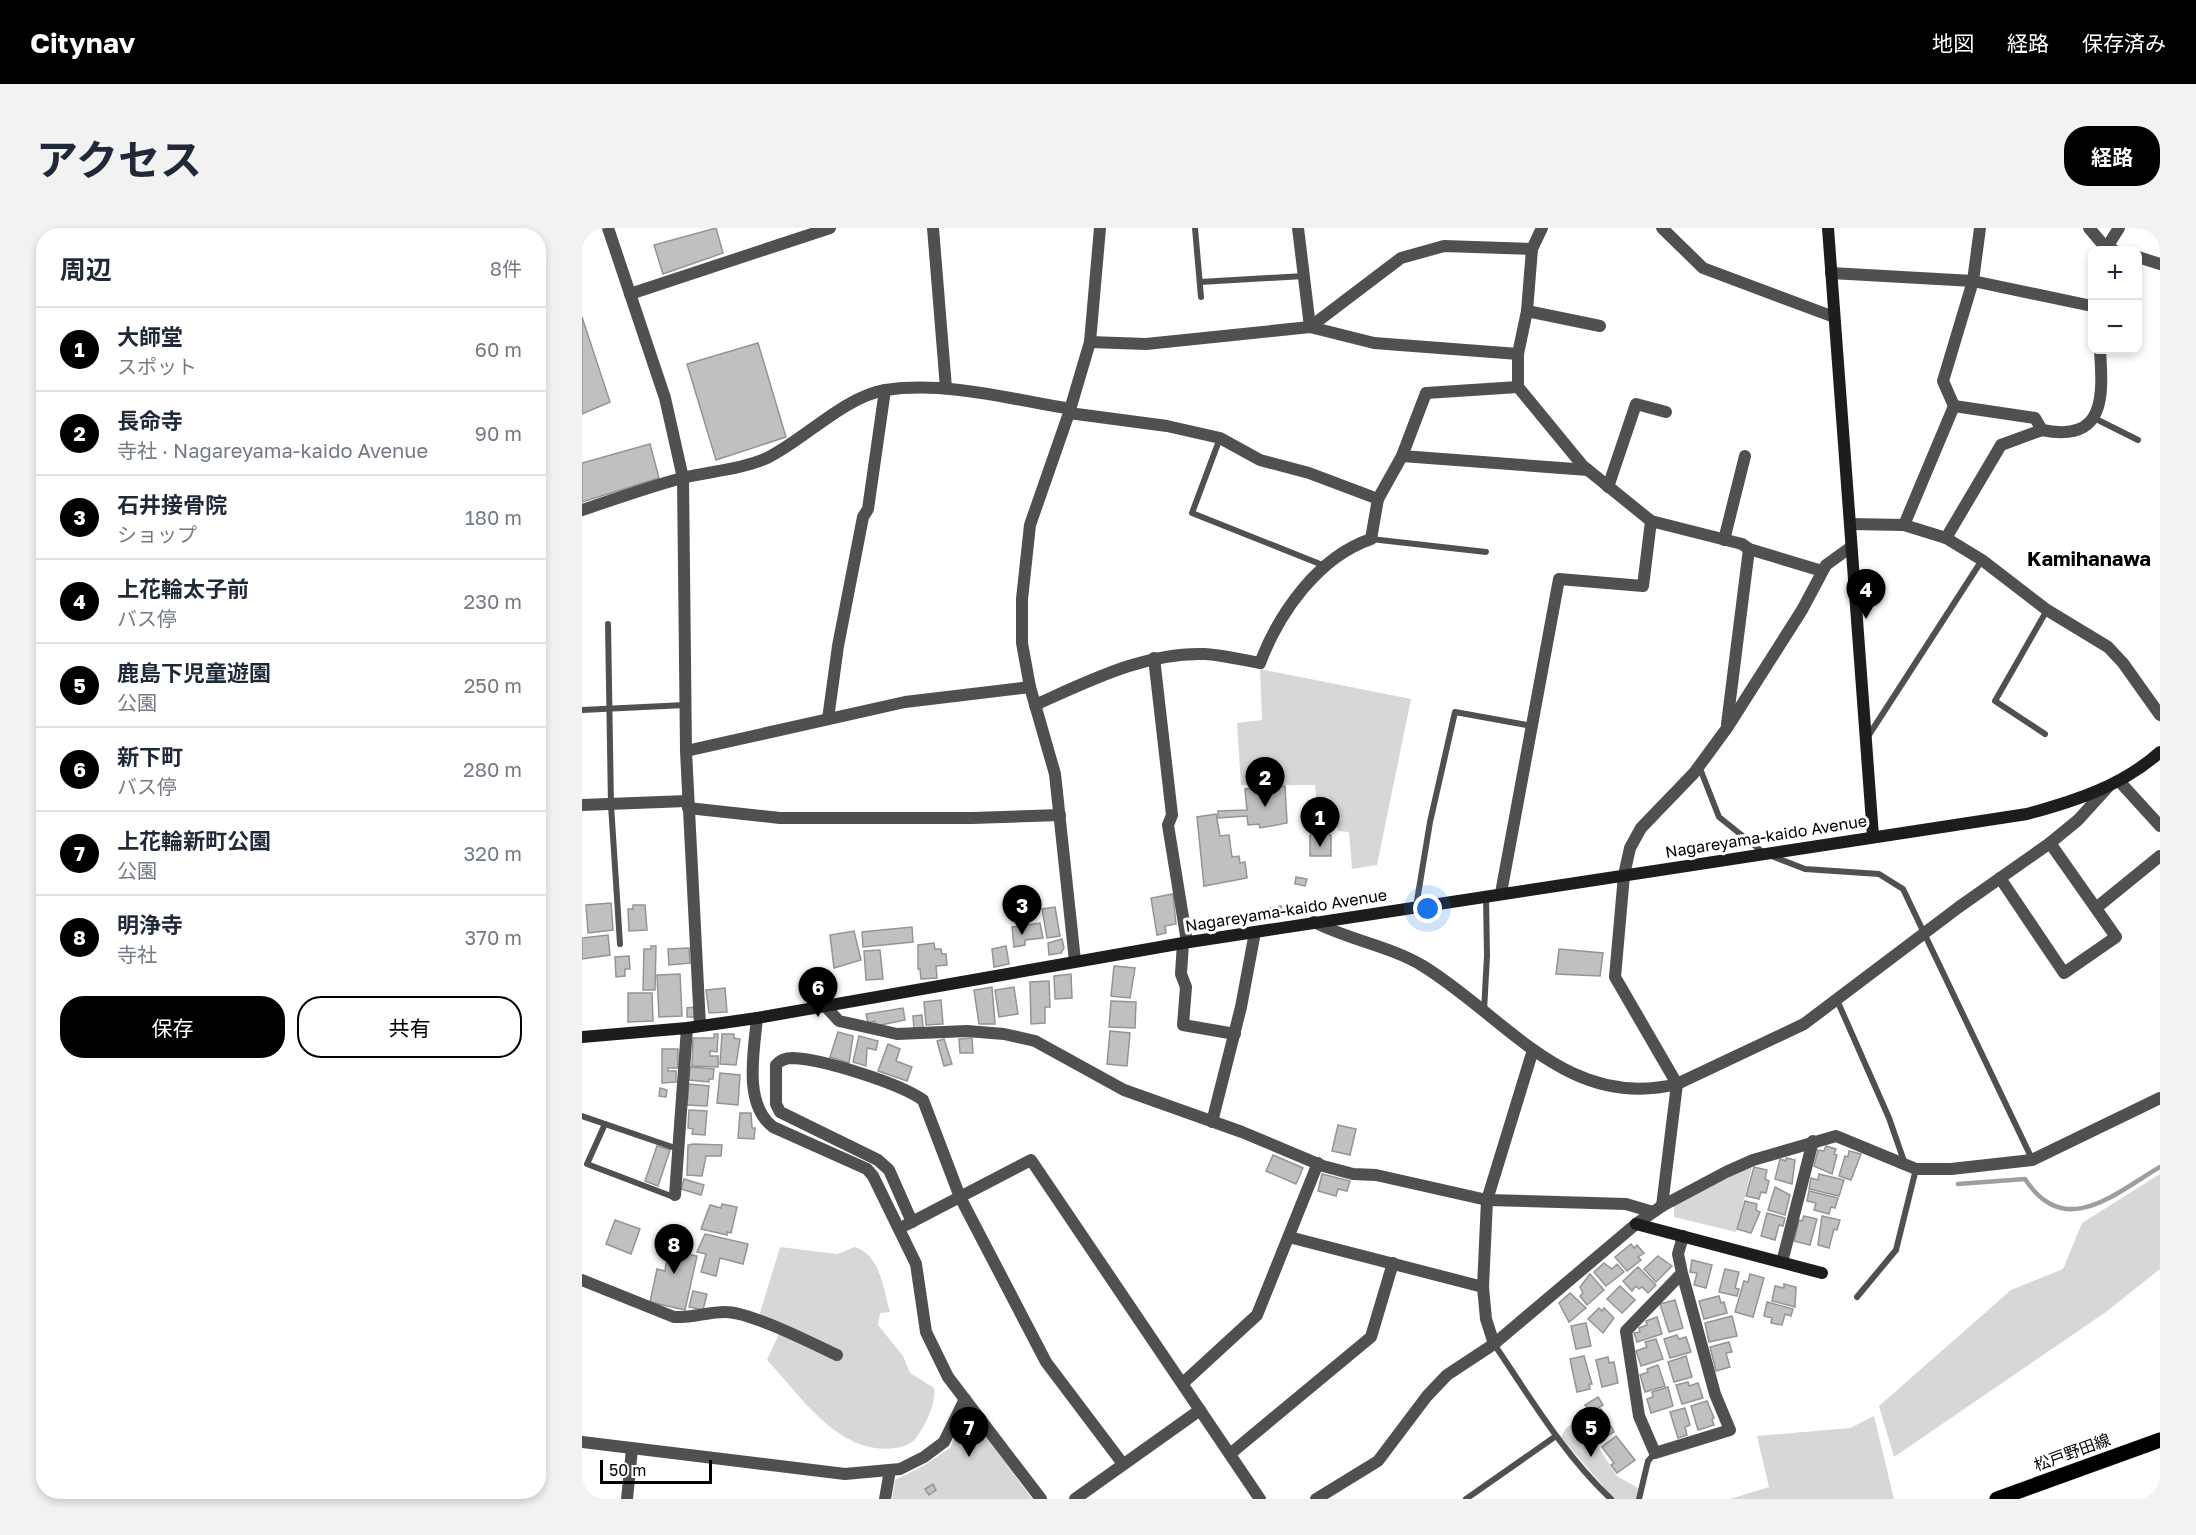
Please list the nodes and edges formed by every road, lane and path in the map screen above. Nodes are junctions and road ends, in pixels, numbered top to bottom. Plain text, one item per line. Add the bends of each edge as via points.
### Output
1 (608, 228) edge
2 (830, 228) edge
3 (933, 228) edge
4 (1100, 228) edge
5 (1195, 228) edge
6 (1298, 228) edge
7 (1542, 228) edge
8 (1662, 228) edge
9 (1828, 228) edge
10 (1980, 228) edge
11 (2089, 228) edge
12 (2119, 228) edge
13 (2105, 246) edge
14 (2110, 246) edge
15 (1532, 249) junction
16 (2142, 258) edge
17 (2160, 264) edge
18 (1831, 273) junction
19 (1306, 276) junction
20 (1973, 281) junction
21 (1200, 282) junction
22 (630, 294) junction
23 (1201, 297) dead end
24 (2088, 305) edge
25 (1527, 312) junction
26 (1834, 317) junction
27 (1310, 327) junction
28 (1600, 327) dead end
29 (1090, 342) junction
30 (1518, 354) junction
31 (2100, 354) edge
32 (1518, 387) junction
33 (946, 388) junction
34 (885, 390) junction
35 (1954, 406) junction
36 (1070, 411) junction
37 (1666, 412) dead end
38 (2094, 418) junction
39 (2042, 430) junction
40 (1220, 438) junction
41 (2138, 440) dead end
42 (1402, 456) junction
43 (1745, 456) dead end
44 (1588, 470) junction
45 (683, 478) junction
46 (1608, 487) junction
47 (1378, 499) junction
48 (582, 510) edge
49 (1651, 521) junction
50 (1850, 524) junction
51 (1904, 525) junction
52 (1946, 538) junction
53 (1371, 539) junction
54 (1724, 540) junction
55 (1851, 547) junction
56 (1749, 549) junction
57 (1486, 552) dead end
58 (1982, 560) junction
59 (1325, 566) junction
60 (1822, 572) junction
61 (2047, 610) junction
62 (608, 624) dead end
63 (1154, 658) junction
64 (1030, 687) junction
65 (685, 705) junction
66 (1035, 705) junction
67 (608, 709) junction
68 (582, 710) edge
69 (2160, 715) edge
70 (828, 719) junction
71 (1532, 726) junction
72 (1726, 728) junction
73 (2045, 734) dead end
74 (1866, 741) junction
75 (686, 751) junction
76 (2160, 752) edge
77 (1699, 766) junction
78 (2113, 784) junction
79 (687, 804) junction
80 (582, 805) edge
81 (611, 805) junction
82 (1060, 815) junction
83 (2160, 826) edge
84 (1874, 836) junction
85 (2050, 843) junction
86 (1764, 853) junction
87 (2159, 860) edge
88 (1624, 875) junction
89 (2000, 878) junction
90 (1501, 893) junction
91 (1486, 896) junction
92 (1416, 907) junction
93 (2096, 908) junction
94 (1314, 922) junction
95 (1255, 932) junction
96 (1924, 932) junction
97 (1185, 942) junction
98 (620, 944) dead end
99 (1075, 961) junction
100 (1837, 1000) junction
101 (826, 1006) junction
102 (1484, 1011) junction
103 (757, 1018) junction
104 (700, 1026) junction
105 (687, 1028) junction
106 (1234, 1034) junction
107 (582, 1037) edge
108 (1533, 1050) junction
109 (1677, 1084) junction
110 (2160, 1098) edge
111 (582, 1116) edge
112 (1212, 1122) junction
113 (604, 1124) junction
114 (1813, 1141) junction
115 (679, 1149) junction
116 (2032, 1160) junction
117 (1318, 1163) junction
118 (1910, 1167) junction
119 (675, 1195) joint
120 (960, 1197) junction
121 (1487, 1200) junction
122 (1658, 1209) junction
123 (1636, 1224) junction
124 (906, 1225) junction
125 (1683, 1236) junction
126 (1289, 1237) junction
127 (1782, 1262) junction
128 (1393, 1263) junction
129 (1682, 1273) junction
130 (1822, 1273) dead end
131 (582, 1280) edge
132 (1483, 1287) junction
133 (1857, 1297) dead end
134 (1494, 1344) junction
135 (837, 1355) dead end
136 (1183, 1383) junction
137 (965, 1399) junction
138 (1200, 1410) junction
139 (1556, 1436) junction
140 (2160, 1440) edge
141 (582, 1442) edge
142 (632, 1449) junction
143 (1655, 1453) junction
144 (1230, 1454) junction
145 (1123, 1464) junction
146 (890, 1470) junction
147 (627, 1499) edge
148 (885, 1499) edge
149 (1041, 1499) edge
150 (1076, 1499) edge
151 (1260, 1499) edge
152 (1316, 1499) edge
153 (1466, 1499) edge
154 (1611, 1499) edge
155 (1639, 1499) edge
156 (1997, 1499) edge

1 - 22 street
2 - 22 street
3 - 33 street
4 - 29 street
5 - 21 lane
6 - 19 street
7 - 15 street
8 - 26 street via 1703,268
9 - 18 street
10 - 20 street
11 - 13 street
12 - 14 street
15 - 25 street
15 - 27 street via 1444,246 1401,258
16 - 17 street
18 - 20 street
18 - 26 street
19 - 21 lane
19 - 27 street
20 - 24 street
20 - 35 street via 1944,381
21 - 23 lane
22 - 45 street via 665,398
25 - 28 street
25 - 30 street
26 - 50 street
27 - 29 street via 1146,344
27 - 30 street via 1374,344
29 - 36 street
30 - 32 street
31 - 38 street via 2103,394
32 - 42 street via 1426,393
32 - 44 street
33 - 34 street
33 - 36 street
34 - 45 street via 815,425 767,457
34 - 70 street via 868,509 863,517 847,599
35 - 39 street via 2035,418
35 - 51 street
36 - 40 street
36 - 64 street via 1030,525 1022,643
37 - 46 street via 1636,404
38 - 39 street via 2063,434
38 - 41 lane
39 - 52 street via 2001,445
40 - 47 street via 1260,459
40 - 59 lane via 1192,513
42 - 44 street
42 - 47 street
43 - 54 street
44 - 46 street
45 - 48 street
45 - 65 street
46 - 49 street
47 - 53 street
49 - 54 street
49 - 71 street via 1643,586 1559,579
50 - 51 street
50 - 55 street
51 - 52 street
52 - 58 street
53 - 57 lane
53 - 59 street via 1350,546
54 - 56 street
55 - 60 street via 1826,564
55 - 74 street
56 - 60 street
56 - 72 street
58 - 61 street
58 - 74 lane
59 - 63 street via 1270,636 1260,663 1206,654
60 - 72 street
61 - 69 street via 2108,646
61 - 73 lane via 1995,701
62 - 67 lane
63 - 66 street
63 - 97 street via 1172,815 1168,825
64 - 66 street
64 - 70 street via 905,702
65 - 67 lane
65 - 75 street
66 - 82 street via 1055,774
67 - 68 lane
67 - 81 lane
70 - 75 street
71 - 90 street
71 - 92 lane via 1455,712
72 - 77 street
74 - 84 street
75 - 79 street
76 - 78 street, Nagareyama-kaido Avenue
77 - 86 lane via 1719,817
77 - 88 street via 1641,828 1630,848
78 - 83 street
78 - 84 street, Nagareyama-kaido Avenue via 2027,814
78 - 85 street
79 - 81 street
79 - 82 street via 780,818
79 - 104 street
80 - 81 street
81 - 98 lane
82 - 99 street
84 - 86 street, Nagareyama-kaido Avenue
85 - 89 street
85 - 93 street
86 - 88 street, Nagareyama-kaido Avenue
86 - 96 lane via 1805,869 1879,874 1891,879 1903,889
87 - 93 street
88 - 90 street, Nagareyama-kaido Avenue
88 - 109 street via 1615,977
89 - 93 street via 2064,973 2116,937
89 - 96 street
90 - 91 street, Nagareyama-kaido Avenue
91 - 92 street, Nagareyama-kaido Avenue
91 - 102 lane
92 - 94 street, Nagareyama-kaido Avenue
94 - 95 street, Nagareyama-kaido Avenue
94 - 102 street via 1423,966
95 - 97 street, Nagareyama-kaido Avenue
95 - 106 street
96 - 100 street
96 - 116 lane
97 - 99 street, Nagareyama-kaido Avenue
97 - 106 street via 1181,974 1186,987 1183,1025
99 - 101 street, Nagareyama-kaido Avenue
100 - 109 street via 1779,1037
100 - 118 lane
101 - 103 street, Nagareyama-kaido Avenue
101 - 112 street via 839,1021 897,1034 967,1031 1035,1041 1124,1090
102 - 108 street
103 - 104 street, Nagareyama-kaido Avenue
103 - 124 street via 754,1079 762,1119 867,1169
104 - 105 street, Nagareyama-kaido Avenue
105 - 107 street, Nagareyama-kaido Avenue
105 - 115 street
106 - 112 street
108 - 109 street via 1551,1064 1597,1083 1639,1089
108 - 121 street
109 - 122 street
110 - 116 street
111 - 113 lane
112 - 117 street
113 - 115 lane
113 - 119 lane via 587,1164
114 - 118 street via 1836,1136
114 - 122 street via 1753,1160
114 - 127 street
115 - 119 street
116 - 118 street via 1951,1169
117 - 121 street via 1353,1174 1377,1175
117 - 126 street
118 - 133 lane via 1896,1250
120 - 124 street
120 - 124 street via 922,1100 911,1092 836,1067 791,1058 780,1061 776,1065 776,1104 780,1112 878,1160 889,1170
120 - 136 street via 1031,1160
120 - 145 street via 1046,1362
121 - 122 street via 1626,1204
121 - 132 street
122 - 123 street
123 - 125 street
123 - 134 street
124 - 137 street via 926,1332 948,1377
125 - 127 street
125 - 129 street via 1678,1254
126 - 128 street
126 - 136 street via 1257,1315
127 - 130 street
128 - 132 street
128 - 144 street via 1371,1337
129 - 143 street via 1626,1331 1640,1416
129 - 143 street via 1712,1384 1730,1430
131 - 135 street via 674,1317 726,1312 771,1325
132 - 134 street via 1486,1319
134 - 139 lane
134 - 152 street via 1447,1375 1378,1461
136 - 138 street
137 - 146 street via 944,1442 924,1457
137 - 149 street
138 - 144 street
138 - 145 street
139 - 153 lane
139 - 154 lane via 1593,1483
140 - 156 main road, 松戸野田線
141 - 142 street
142 - 146 street via 845,1473
142 - 147 street
143 - 155 lane via 1648,1461
144 - 151 street
145 - 150 street
146 - 148 street

